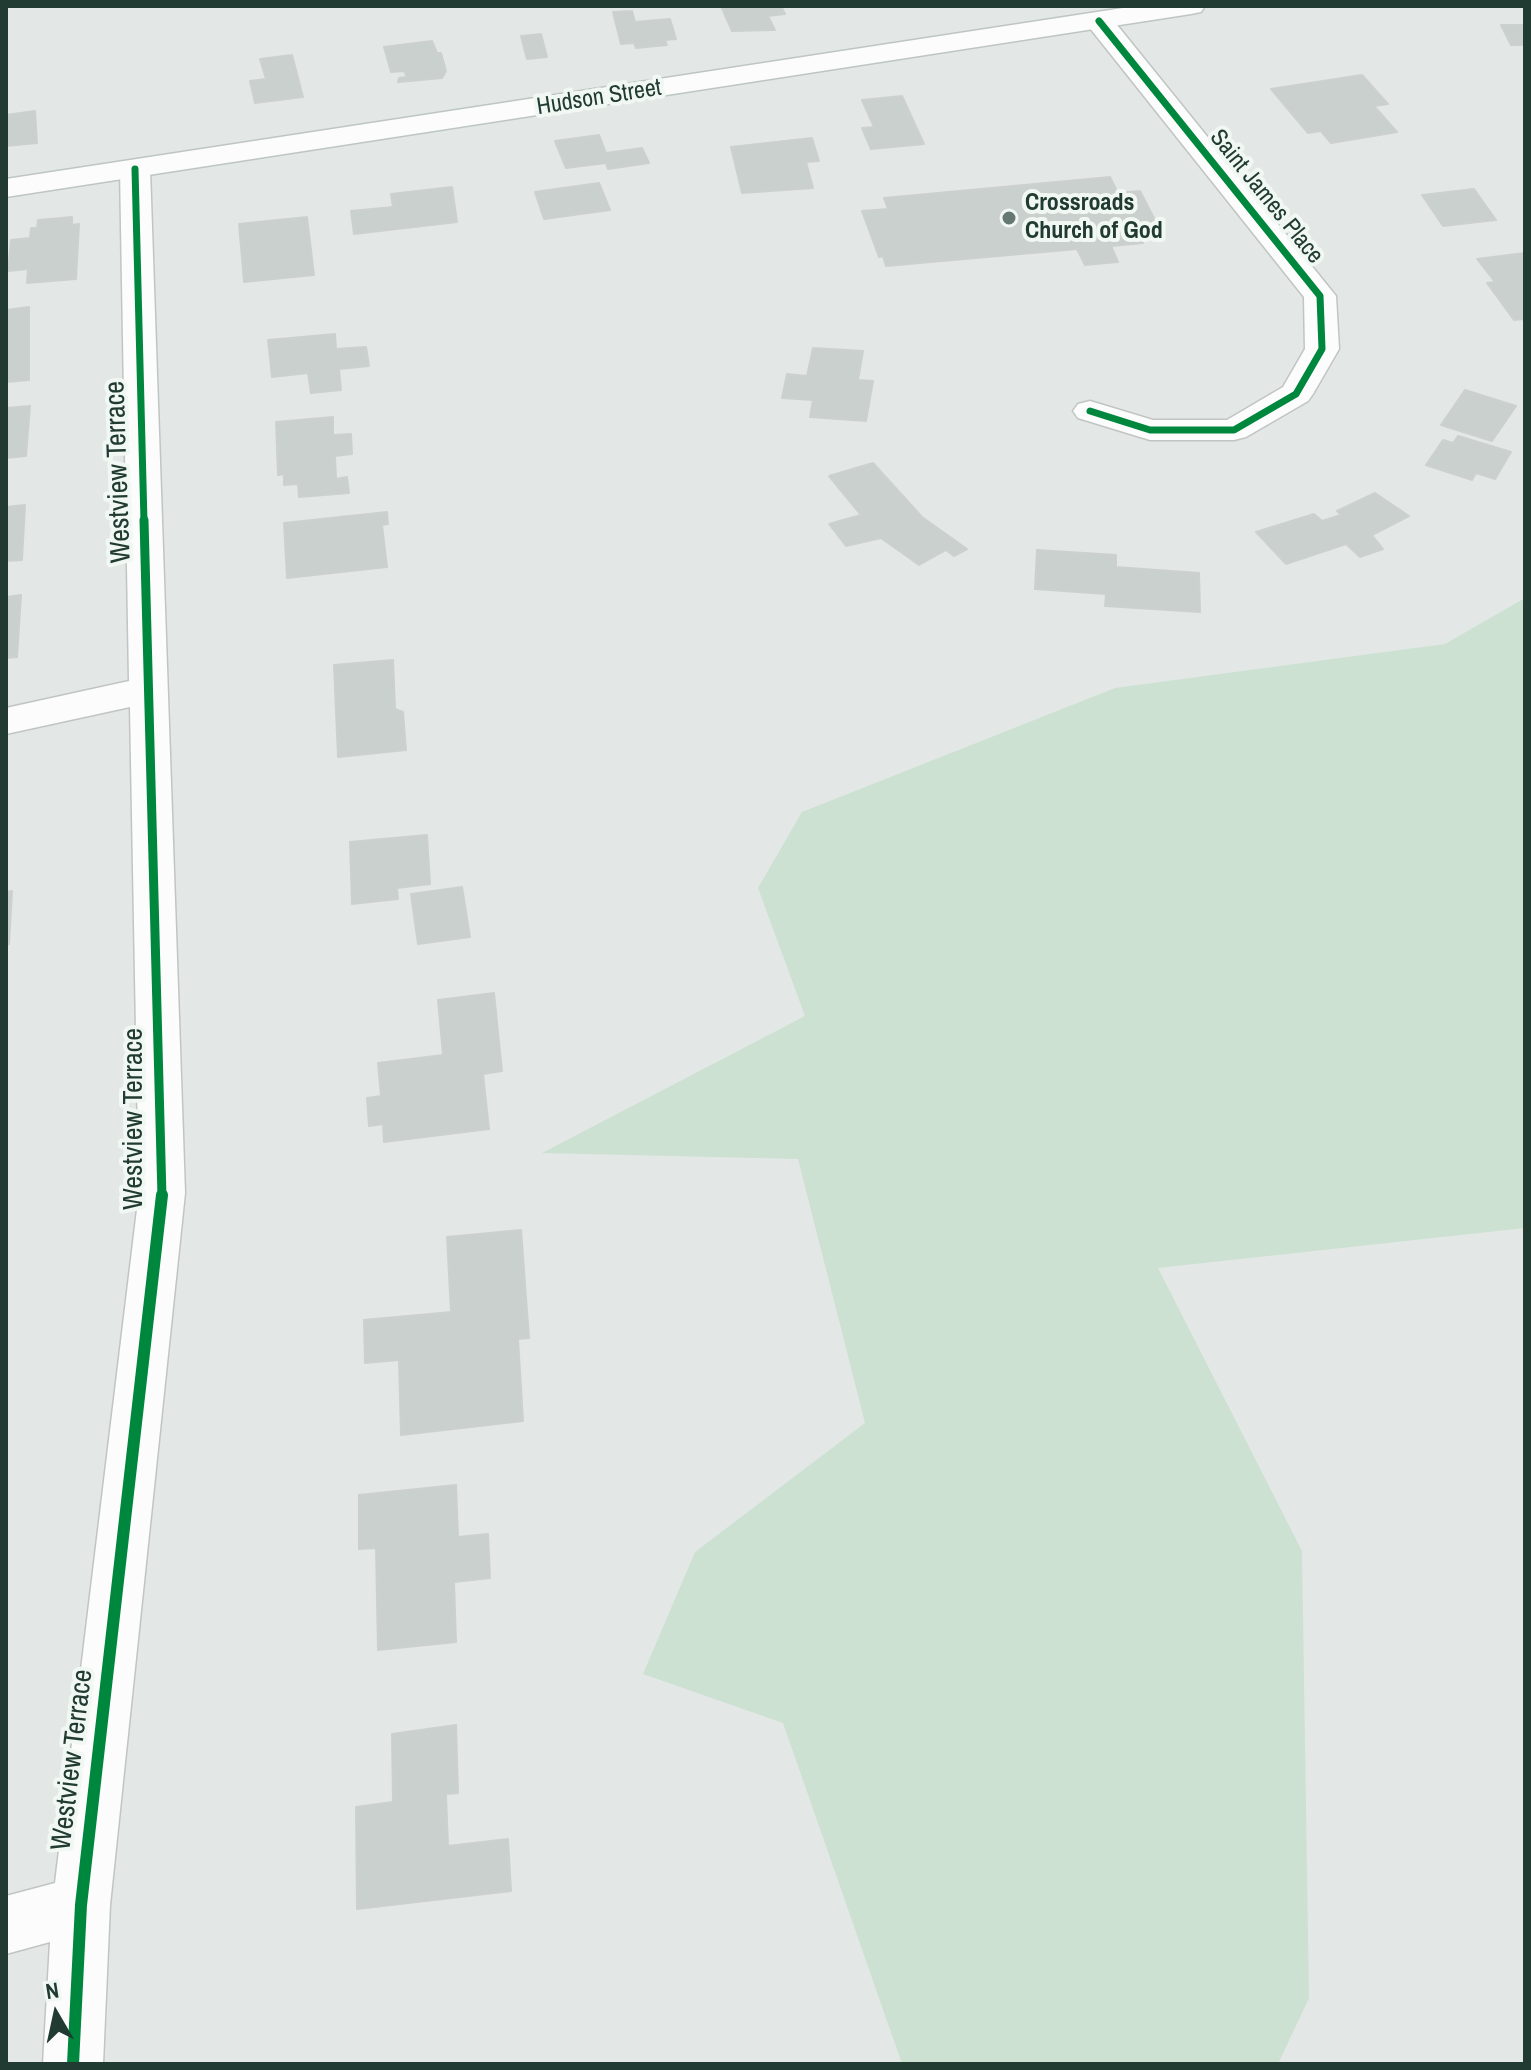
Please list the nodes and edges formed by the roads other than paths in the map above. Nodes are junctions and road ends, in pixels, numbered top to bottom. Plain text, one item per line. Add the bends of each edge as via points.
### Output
1 (1191, 6) edge
2 (1099, 21) junction
3 (135, 169) junction
4 (6, 188) edge
5 (1090, 411) dead end
6 (150, 690) junction
7 (6, 721) edge
8 (81, 1905) junction
9 (6, 1925) edge
10 (73, 2064) edge

1 - 2 street, Hudson Street
2 - 3 street, Hudson Street
2 - 5 street, Saint James Place via 1320,296 1322,349 1296,394 1234,430 1150,430
3 - 4 street, Hudson Street
3 - 6 street, Westview Terrace
6 - 7 street
6 - 8 street, Westview Terrace via 162,1193
8 - 9 street
8 - 10 street, Westview Terrace

